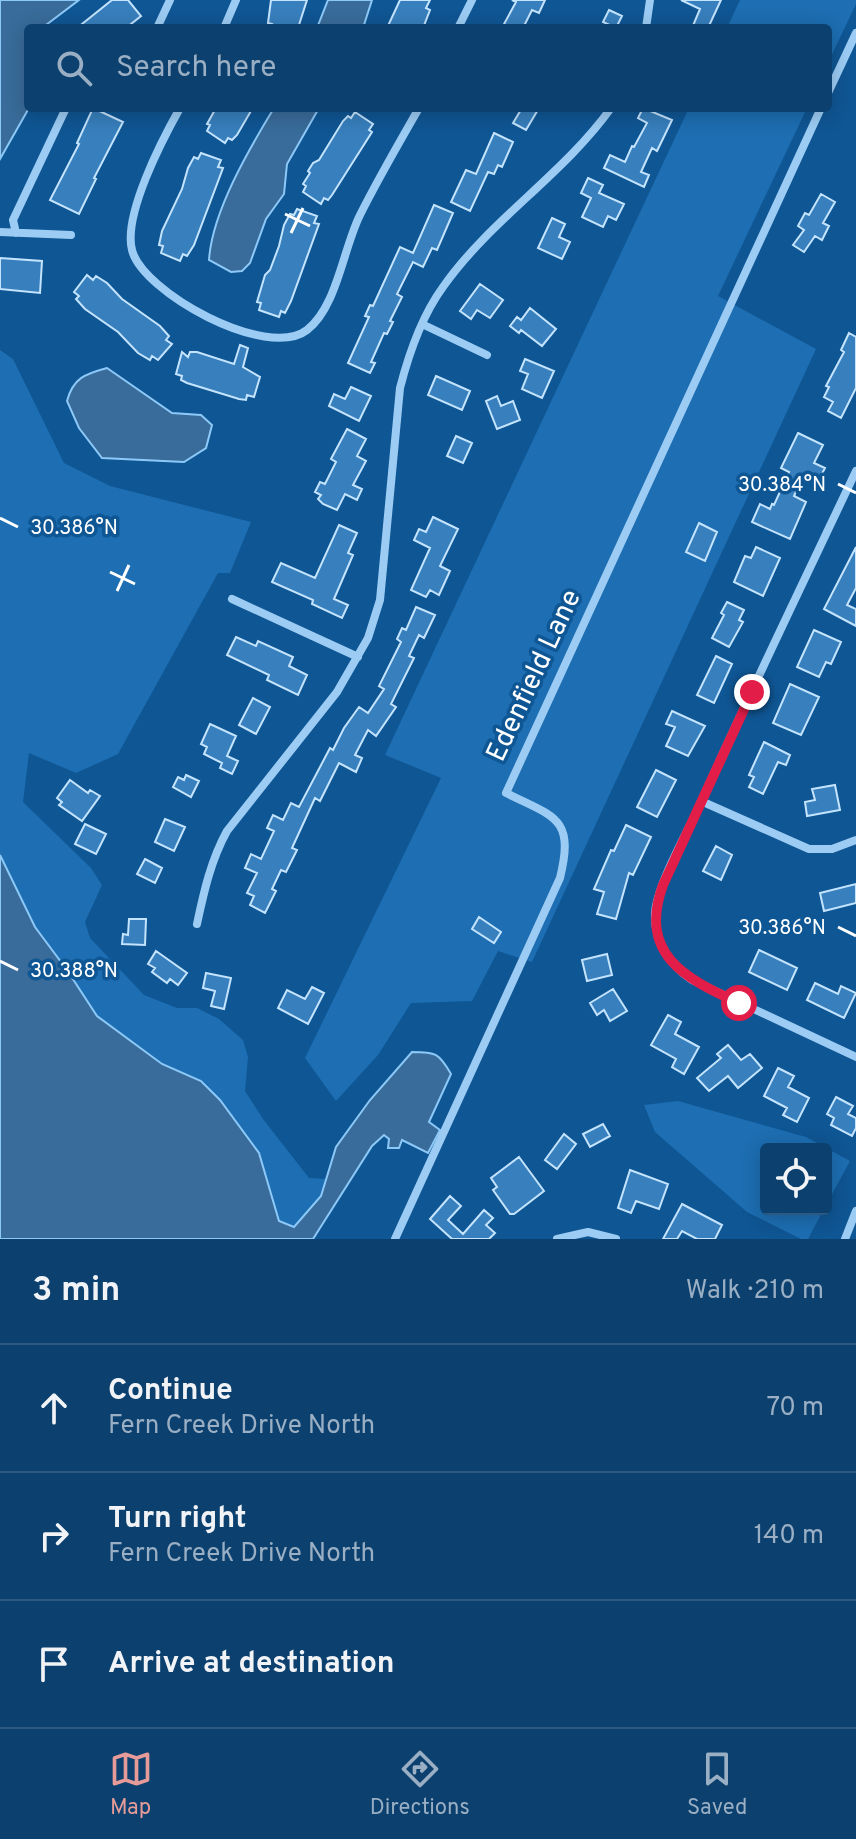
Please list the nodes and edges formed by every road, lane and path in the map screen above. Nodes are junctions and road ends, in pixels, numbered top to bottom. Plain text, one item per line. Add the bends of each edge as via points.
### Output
1 (170, 0) edge
2 (236, 0) edge
3 (472, 0) edge
4 (650, 0) edge
5 (159, 24) edge
6 (226, 24) edge
7 (460, 24) edge
8 (647, 24) edge
9 (856, 33) edge
10 (832, 84) edge
11 (64, 112) edge
12 (178, 112) edge
13 (417, 112) edge
14 (608, 112) edge
15 (819, 112) edge
16 (0, 232) edge
17 (16, 233) junction
18 (71, 235) dead end
19 (422, 324) junction
20 (487, 355) dead end
21 (856, 471) edge
22 (232, 599) dead end
23 (358, 657) junction
24 (701, 801) junction
25 (856, 840) edge
26 (197, 924) dead end
27 (856, 1057) edge
28 (856, 1211) edge
29 (395, 1239) edge
30 (557, 1239) edge
31 (616, 1239) edge
32 (845, 1239) edge

1 - 5 street
2 - 6 street
3 - 7 street
4 - 8 street
9 - 10 street
11 - 17 street via 13,220
12 - 13 street via 131,221 132,251 145,271 198,312 235,330 279,339 298,335 327,304 358,218
14 - 19 street via 568,159 464,260
15 - 29 street, Edenfield Lane via 506,793 554,817 564,830 567,850 560,878
16 - 17 street
17 - 18 street
19 - 20 street
19 - 23 street via 400,388 380,600
21 - 24 street
22 - 23 street
23 - 26 street via 337,692 227,831 208,876
24 - 25 street via 809,849 832,849
24 - 27 street via 656,905 657,931 666,954 692,980
28 - 32 street
30 - 31 street via 588,1232

